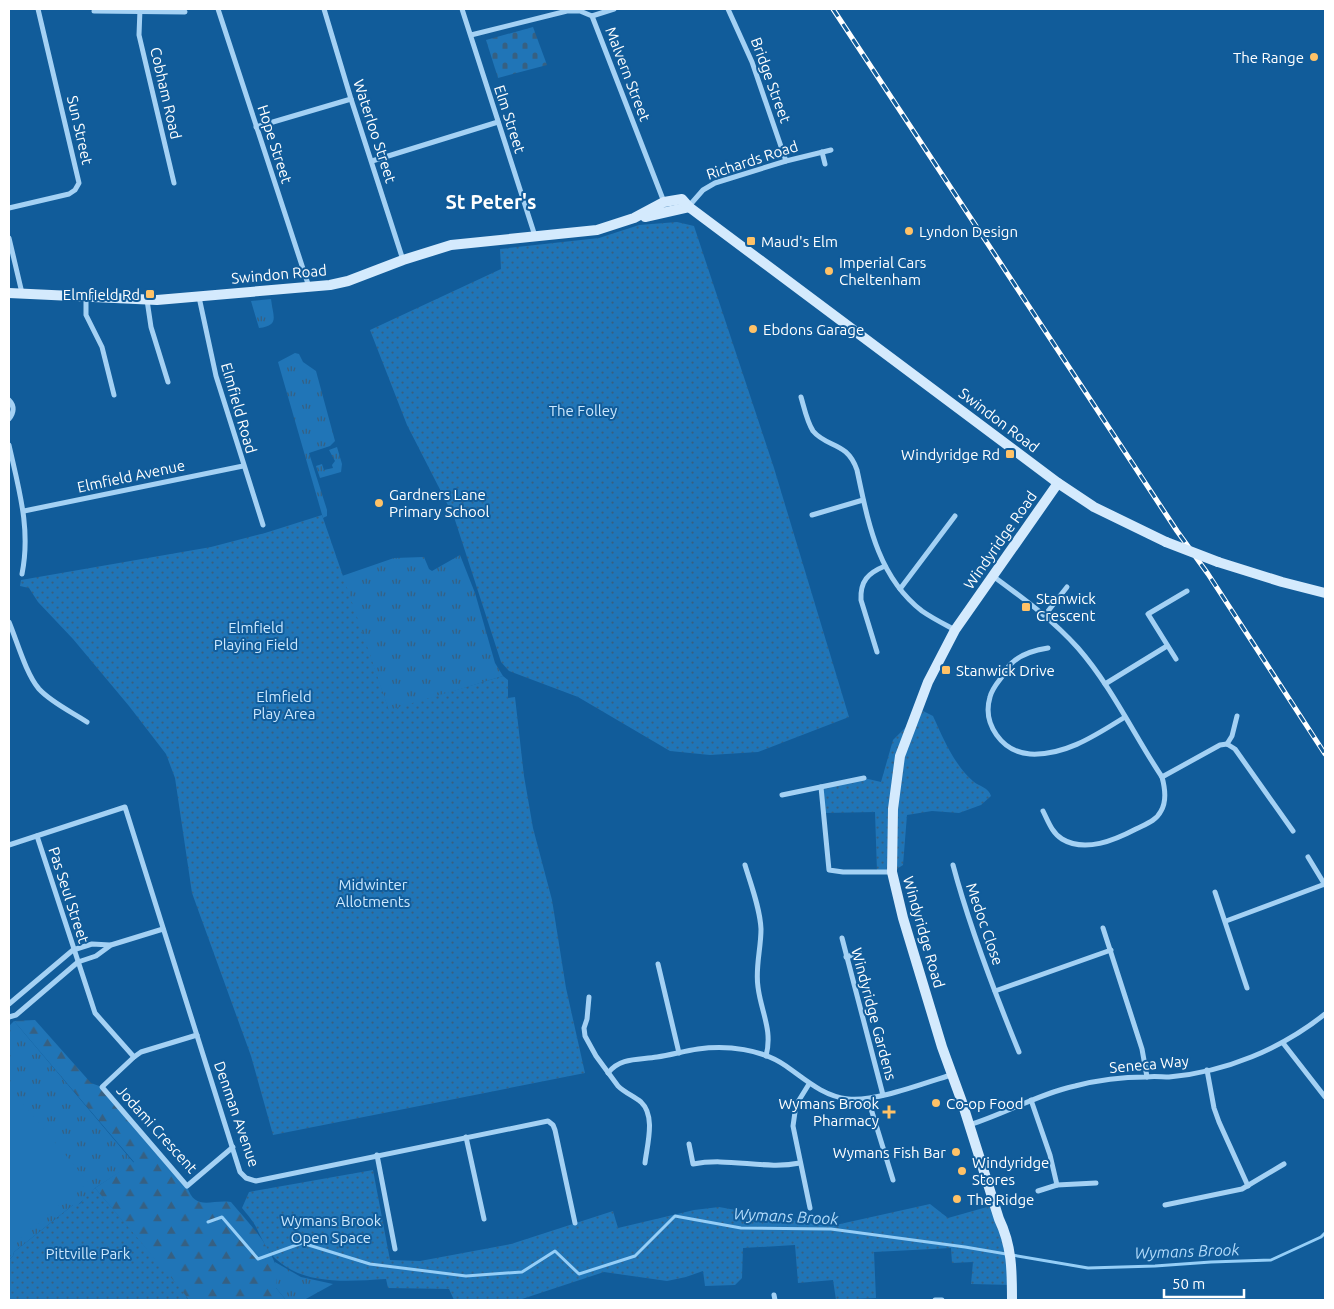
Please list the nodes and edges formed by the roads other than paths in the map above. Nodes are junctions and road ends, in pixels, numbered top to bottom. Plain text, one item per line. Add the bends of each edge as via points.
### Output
1 (38, 9) edge
2 (218, 9) edge
3 (324, 9) edge
4 (462, 9) edge
5 (614, 9) edge
6 (728, 9) edge
7 (140, 10) edge
8 (94, 11) dead end
9 (186, 12) dead end
10 (592, 16) junction
11 (471, 36) junction
12 (351, 99) junction
13 (498, 122) junction
14 (256, 128) junction
15 (831, 150) dead end
16 (822, 152) junction
17 (372, 161) junction
18 (786, 161) junction
19 (825, 164) dead end
20 (174, 183) dead end
21 (664, 202) junction
22 (689, 207) junction
23 (9, 208) edge
24 (634, 218) junction
25 (535, 236) junction
26 (9, 238) edge
27 (402, 260) junction
28 (309, 287) junction
29 (9, 293) edge
30 (22, 293) junction
31 (86, 297) junction
32 (199, 297) junction
33 (147, 300) junction
34 (168, 382) dead end
35 (114, 395) dead end
36 (801, 397) dead end
37 (9, 400) edge
38 (9, 419) edge
39 (9, 445) edge
40 (243, 466) junction
41 (1058, 484) junction
42 (863, 500) junction
43 (24, 511) junction
44 (812, 515) dead end
45 (955, 516) dead end
46 (263, 525) dead end
47 (884, 566) junction
48 (22, 574) dead end
49 (992, 575) junction
50 (1068, 587) dead end
51 (900, 589) junction
52 (1187, 591) dead end
53 (1325, 592) edge
54 (1045, 615) junction
55 (9, 622) edge
56 (955, 630) junction
57 (1167, 646) junction
58 (1048, 648) dead end
59 (877, 652) dead end
60 (1176, 658) dead end
61 (1104, 684) junction
62 (1237, 716) dead end
63 (1125, 718) junction
64 (87, 722) dead end
65 (1227, 744) junction
66 (1162, 777) junction
67 (864, 778) dead end
68 (821, 787) junction
69 (782, 795) dead end
70 (1043, 811) dead end
71 (1293, 832) dead end
72 (37, 836) junction
73 (9, 845) edge
74 (1308, 857) dead end
75 (745, 865) dead end
76 (953, 865) dead end
77 (892, 872) junction
78 (1325, 884) edge
79 (1215, 892) dead end
80 (1226, 921) junction
81 (1103, 928) dead end
82 (163, 929) junction
83 (842, 938) dead end
84 (111, 945) junction
85 (73, 950) junction
86 (1111, 950) junction
87 (860, 953) dead end
88 (846, 957) junction
89 (78, 962) junction
90 (658, 964) dead end
91 (1247, 988) dead end
92 (994, 991) junction
93 (589, 997) dead end
94 (9, 1004) edge
95 (1325, 1014) edge
96 (9, 1017) edge
97 (197, 1035) junction
98 (1283, 1042) junction
99 (1019, 1052) dead end
100 (679, 1053) junction
101 (134, 1056) junction
102 (766, 1056) junction
103 (1207, 1070) junction
104 (608, 1072) junction
105 (951, 1075) junction
106 (1148, 1077) junction
107 (809, 1084) junction
108 (882, 1095) junction
109 (1325, 1097) edge
110 (868, 1099) junction
111 (1031, 1100) junction
112 (968, 1125) junction
113 (466, 1137) junction
114 (689, 1144) dead end
115 (233, 1147) junction
116 (378, 1155) junction
117 (800, 1162) junction
118 (645, 1163) dead end
119 (1284, 1164) dead end
120 (893, 1180) dead end
121 (1096, 1183) dead end
122 (1057, 1185) junction
123 (1248, 1186) junction
124 (1038, 1190) dead end
125 (1165, 1205) dead end
126 (810, 1208) dead end
127 (484, 1219) dead end
128 (575, 1223) dead end
129 (395, 1250) dead end
130 (935, 1300) edge
131 (942, 1300) edge
132 (1012, 1300) edge

1 - 23 street, Sun Street via 79,183 68,194
2 - 14 street, Hope Street
3 - 12 street, Waterloo Street
4 - 11 street, Elm Street
5 - 10 street
6 - 18 street, Bridge Street via 752,62
7 - 8 street
7 - 9 street
7 - 20 street, Cobham Road via 139,35
10 - 11 street, Malvern Street via 580,10 566,11
10 - 21 street, Malvern Street
11 - 13 street, Elm Street
12 - 14 street
12 - 17 street, Waterloo Street
13 - 17 street
13 - 25 street, Elm Street
14 - 28 street, Hope Street
15 - 16 street, Richards Road
16 - 18 street, Richards Road
16 - 19 street
17 - 27 street, Waterloo Street
18 - 22 street, Richards Road via 716,183 703,190
21 - 22 street, Swindon Road via 682,199
21 - 24 street, Swindon Road
22 - 24 street, Swindon Road
22 - 41 street, Swindon Road
24 - 25 street, Swindon Road via 598,230
25 - 27 street, Swindon Road via 451,245
26 - 30 street
27 - 28 street, Swindon Road via 348,281
28 - 32 street, Swindon Road
29 - 30 street, Swindon Road
30 - 31 street, Swindon Road
31 - 33 street, Swindon Road
31 - 35 street via 86,315 102,347
32 - 33 street, Swindon Road
32 - 40 street, Elmfield Road via 216,376
33 - 34 street via 151,327
36 - 42 street via 814,431 853,460
37 - 38 street via 13,407
39 - 43 street
40 - 43 street, Elmfield Avenue
40 - 46 street, Elmfield Road
41 - 49 street, Windyridge Road
41 - 53 street, Swindon Road, bridge via 1094,508 1166,542 1218,562
42 - 44 street
42 - 47 street
43 - 48 street via 26,554
45 - 51 street
47 - 51 street
47 - 59 street via 866,579 860,594
49 - 54 street
49 - 56 street, Windyridge Road
50 - 54 street
51 - 56 street via 921,610
52 - 57 street via 1148,614
54 - 61 street via 1079,650
55 - 64 street via 38,688
56 - 77 street, Windyridge Road via 928,682 900,756 893,810
57 - 60 street
57 - 61 street
58 - 63 street via 1027,653 1012,663 991,692 989,719 1002,742 1022,753 1053,752 1078,743
61 - 63 street
62 - 65 street
63 - 66 street
65 - 66 street
65 - 71 street via 1238,752
66 - 70 street via 1165,788 1160,813 1152,821 1119,838 1100,843 1070,842 1056,834 1051,819
67 - 68 street
68 - 69 street
68 - 77 street via 829,870
72 - 73 street, Denman Avenue
72 - 82 street, Denman Avenue via 125,807
72 - 85 street, Pas Seul Street
74 - 78 street
75 - 102 street via 761,926 757,975 769,1043
76 - 92 street, Medoc Close
77 - 105 street, Windyridge Road
78 - 80 street
79 - 80 street
80 - 91 street
81 - 86 street
82 - 84 street
82 - 97 street, Denman Avenue
83 - 88 street, Windyridge Gardens
84 - 85 street via 92,944
84 - 89 street via 96,956
85 - 89 street, Pas Seul Street
85 - 94 street
86 - 92 street
86 - 106 street
87 - 88 street
88 - 108 street, Windyridge Gardens
89 - 96 street via 14,1017
89 - 101 street, Pas Seul Street via 95,1013
90 - 100 street
92 - 99 street, Medoc Close
93 - 104 street via 585,1036
95 - 98 street, Seneca Way
97 - 101 street, Jodami Crescent
97 - 115 street, Denman Avenue
98 - 103 street, Seneca Way via 1247,1058
98 - 109 street
100 - 102 street, Windyridge Gardens via 722,1048
100 - 104 street, Windyridge Gardens via 622,1062
101 - 115 street, Jodami Crescent via 102,1087 187,1186
102 - 107 street, Windyridge Gardens
103 - 106 street, Seneca Way
103 - 123 street via 1214,1108
104 - 118 street via 623,1091 647,1111
105 - 108 street, Windyridge Gardens
105 - 112 street, Windyridge Road
106 - 111 street, Seneca Way via 1073,1086
107 - 110 street, Windyridge Gardens via 840,1098
107 - 117 street via 796,1105 793,1120
108 - 110 street, Windyridge Gardens
110 - 120 street
111 - 112 street, Seneca Way via 990,1119
111 - 122 street
112 - 132 street, Windyridge Road via 1006,1236
113 - 116 street, Denman Avenue
113 - 127 street
113 - 128 street, Denman Avenue via 545,1120 551,1122
114 - 117 street via 694,1164 720,1161 783,1166
115 - 116 street, Denman Avenue via 240,1172 253,1181
116 - 129 street
117 - 126 street
119 - 123 street
121 - 122 street
122 - 124 street
123 - 125 street
130 - 131 street

